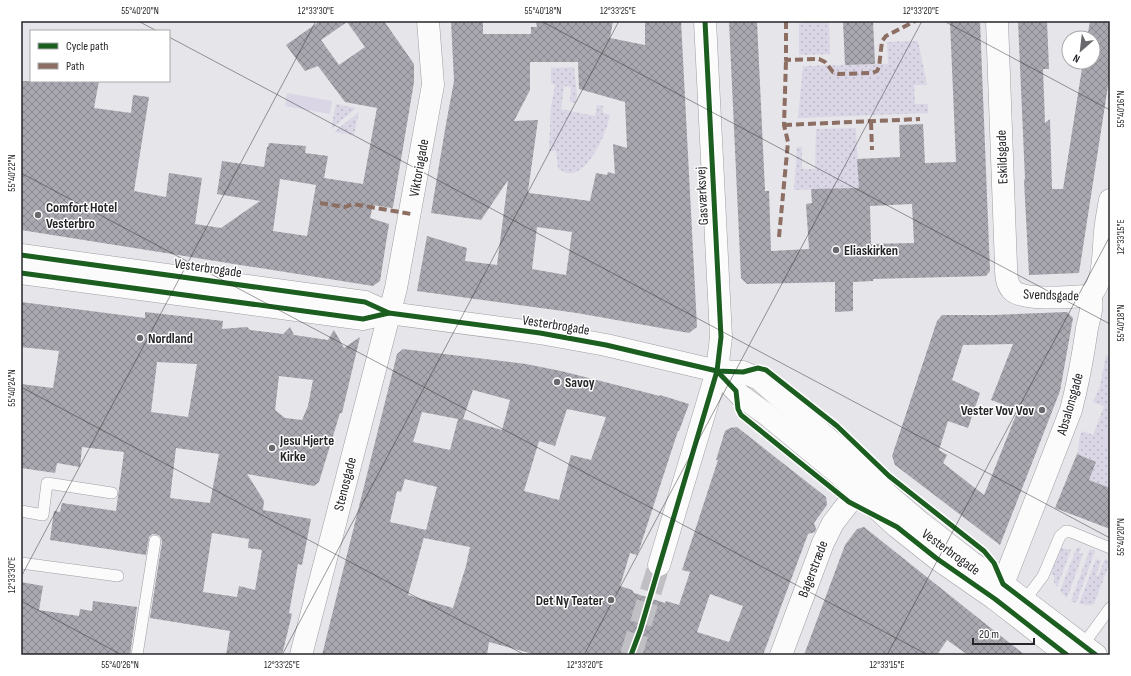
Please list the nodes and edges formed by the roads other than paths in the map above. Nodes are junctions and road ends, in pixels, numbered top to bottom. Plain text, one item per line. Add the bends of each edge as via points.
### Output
1 (705, 21) edge
2 (997, 21) edge
3 (426, 22) edge
4 (1110, 200) edge
5 (21, 255) edge
6 (21, 273) edge
7 (1012, 291) joint
8 (1090, 295) junction
9 (389, 313) junction
10 (717, 370) junction
11 (858, 466) junction
12 (858, 491) junction
13 (112, 494) dead end
14 (21, 511) edge
15 (155, 541) dead end
16 (1110, 548) edge
17 (21, 563) edge
18 (659, 565) tunnel mouth
19 (118, 576) dead end
20 (999, 591) junction
21 (1025, 600) junction
22 (1110, 608) edge
23 (1082, 652) edge
24 (136, 655) edge
25 (301, 655) edge
26 (781, 655) edge

1 - 10 street, Gasværksvej via 721,336
2 - 7 street, Eskildsgade via 1006,266 1008,284
3 - 9 street, Viktoriagade via 433,85 411,214
4 - 8 street, Absalonsgade via 1101,274 1097,287
5 - 9 street, Vesterbrogade via 365,302
6 - 9 street, Vesterbrogade via 363,319
7 - 8 street, Svendsgade via 1038,297
8 - 20 street, Absalonsgade via 1091,305 1080,371 1070,410
9 - 10 street, Vesterbrogade via 606,345
9 - 25 street, Stenosgade
10 - 11 street, Vesterbrogade via 743,372 758,379
10 - 12 street, Vesterbrogade via 741,396
10 - 18 street
11 - 12 street via 861,481
11 - 20 street, Vesterbrogade via 921,523 971,562
12 - 20 street, Vesterbrogade via 886,518 957,574
12 - 26 street, Bagerstræde via 833,523 822,543
13 - 14 lane via 48,484 43,515
15 - 24 lane
16 - 21 lane via 1071,532 1064,532 1043,576
17 - 19 lane
20 - 21 street, Vesterbrogade
20 - 23 street, Vesterbrogade
21 - 23 street, Vesterbrogade
22 - 23 lane

